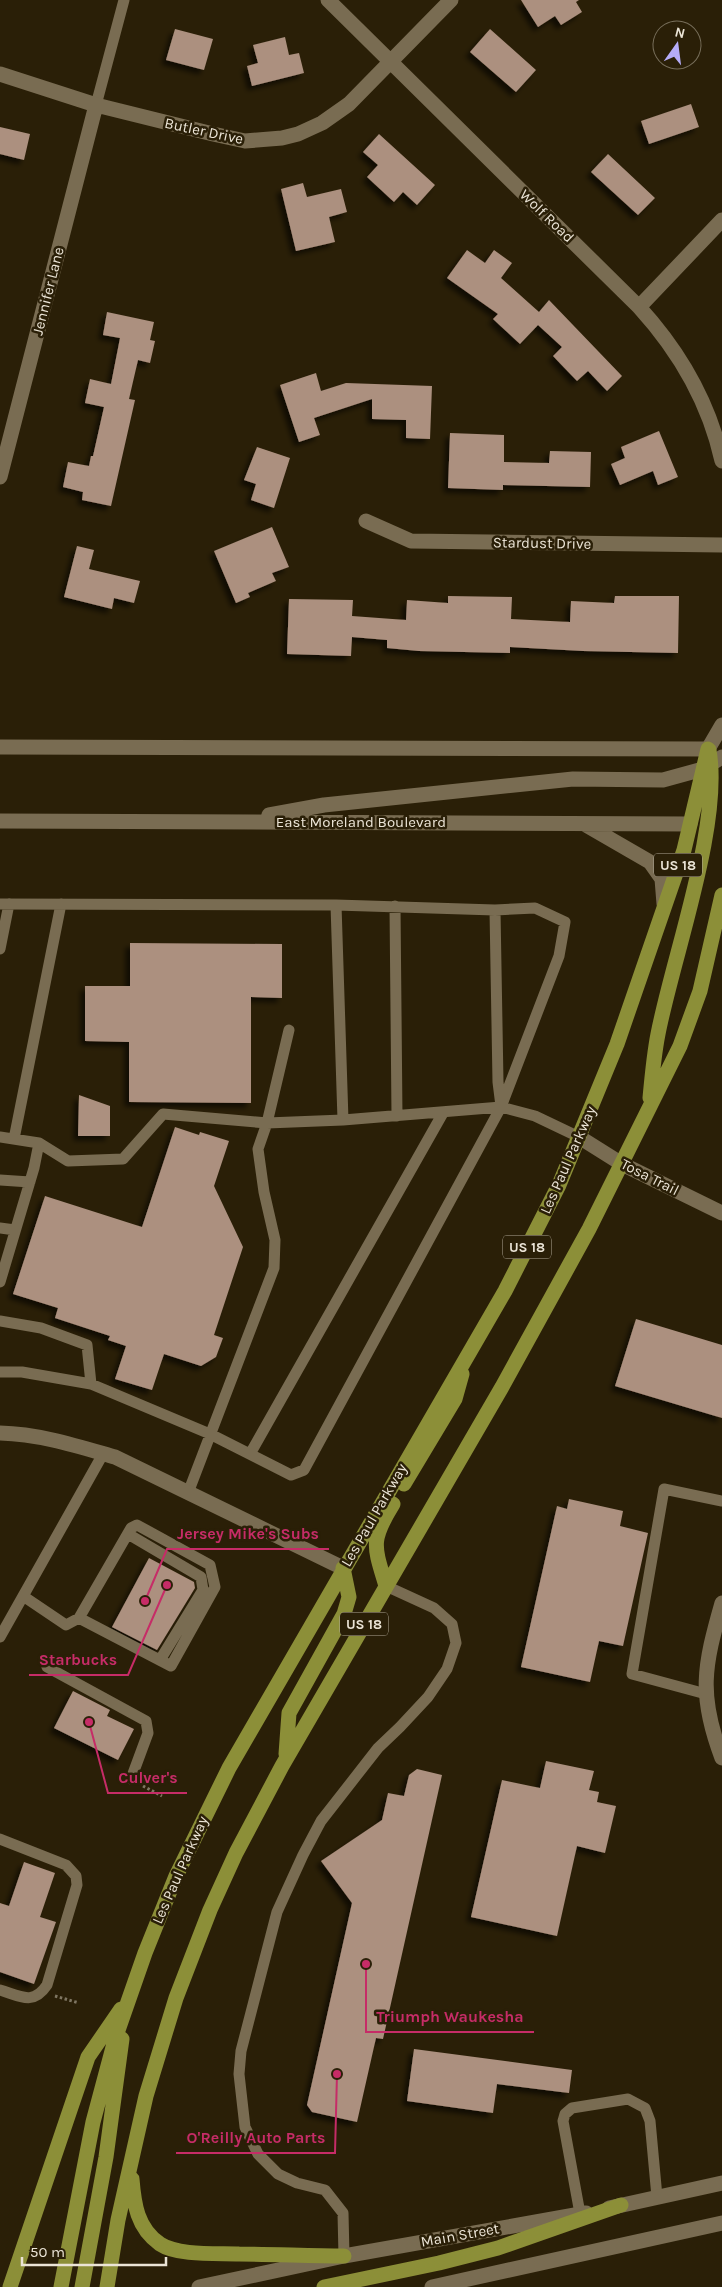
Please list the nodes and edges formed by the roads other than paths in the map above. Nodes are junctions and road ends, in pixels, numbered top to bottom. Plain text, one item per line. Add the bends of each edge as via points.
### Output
1 (124, 0) edge
2 (328, 0) edge
3 (451, 0) edge
4 (390, 62) junction
5 (0, 74) edge
6 (96, 106) junction
7 (722, 220) edge
8 (639, 307) junction
9 (722, 462) edge
10 (0, 477) edge
11 (366, 521) dead end
12 (722, 545) edge
13 (722, 725) edge
14 (0, 747) edge
15 (24, 748) junction
16 (715, 749) edge
17 (0, 758) edge
18 (713, 763) edge
19 (719, 800) edge
20 (0, 821) edge
21 (238, 821) junction
22 (584, 824) junction
23 (690, 824) junction
24 (718, 824) edge
25 (722, 895) edge
26 (4, 904) edge
27 (61, 904) junction
28 (664, 904) junction
29 (336, 905) junction
30 (395, 906) junction
31 (495, 910) junction
32 (722, 940) edge
33 (0, 949) edge
34 (700, 991) junction
35 (289, 1030) dead end
36 (501, 1108) junction
37 (648, 1109) junction
38 (443, 1113) junction
39 (397, 1116) junction
40 (343, 1120) junction
41 (267, 1123) junction
42 (0, 1137) edge
43 (579, 1137) junction
44 (14, 1139) junction
45 (39, 1143) junction
46 (622, 1164) junction
47 (0, 1180) edge
48 (30, 1182) junction
49 (722, 1213) edge
50 (0, 1228) edge
51 (16, 1230) junction
52 (0, 1282) edge
53 (0, 1322) edge
54 (467, 1356) junction
55 (0, 1372) edge
56 (92, 1384) junction
57 (0, 1433) edge
58 (210, 1434) junction
59 (103, 1454) junction
60 (250, 1454) junction
61 (188, 1493) junction
62 (722, 1501) edge
63 (343, 1568) junction
64 (386, 1586) junction
65 (23, 1596) junction
66 (722, 1603) edge
67 (79, 1618) junction
68 (0, 1637) edge
69 (47, 1667) dead end
70 (706, 1694) junction
71 (720, 1748) edge
72 (286, 1759) junction
73 (136, 1782) road end
74 (0, 1838) edge
75 (0, 1990) edge
76 (129, 1998) junction
77 (124, 2013) junction
78 (131, 2157) junction
79 (722, 2183) edge
80 (657, 2197) junction
81 (580, 2217) junction
82 (722, 2222) edge
83 (344, 2256) junction
84 (10, 2287) edge
85 (61, 2287) edge
86 (82, 2287) edge
87 (107, 2287) edge
88 (198, 2287) edge
89 (324, 2287) edge
90 (432, 2287) edge

1 - 6 lane
2 - 4 main road, Wolf Road
3 - 4 main road, Butler Drive
4 - 6 main road, Butler Drive via 342,109 322,123 282,138 245,141
4 - 8 main road, Wolf Road
5 - 6 main road, Butler Drive
6 - 10 main road, Jennifer Lane
7 - 8 main road
8 - 9 main road, Wolf Road via 658,328 694,381 712,423
11 - 12 main road, Stardust Drive via 411,542
13 - 16 main road
14 - 15 main road
15 - 16 main road
15 - 17 main road
16 - 18 main road, Les Paul Parkway / US 18
18 - 19 main road
18 - 21 main road via 663,780 573,779 324,805
18 - 23 main road, Les Paul Parkway / US 18
19 - 23 main road
19 - 24 main road
20 - 21 main road, East Moreland Boulevard
21 - 22 main road, East Moreland Boulevard
22 - 23 main road, East Moreland Boulevard
22 - 28 main road via 650,862 662,879
23 - 24 main road, East Moreland Boulevard
23 - 28 main road, Les Paul Parkway / US 18
24 - 37 main road via 658,1033
25 - 34 main road
26 - 27 lane
26 - 33 lane
27 - 29 lane
27 - 44 lane
28 - 43 main road, Les Paul Parkway / US 18 via 617,1044
29 - 30 lane
29 - 40 lane
30 - 31 lane
30 - 39 lane
31 - 36 lane
31 - 36 lane via 535,908 565,922 559,956
32 - 34 main road, US 18
34 - 37 main road, US 18 via 680,1046
35 - 41 lane
36 - 38 lane
36 - 43 lane via 534,1116
36 - 60 lane via 304,1470 291,1475
37 - 46 main road, US 18
38 - 39 lane
38 - 60 lane
39 - 40 lane
40 - 41 lane
41 - 45 lane via 163,1114 123,1159 68,1161
41 - 58 lane via 258,1149 275,1240 274,1268
42 - 44 lane
43 - 46 main road, Tosa Trail
43 - 54 main road, Les Paul Parkway / US 18 via 559,1185 505,1291
44 - 45 lane
45 - 48 lane
46 - 49 main road, Tosa Trail
46 - 64 main road, US 18 via 590,1229
47 - 48 lane
48 - 51 lane
50 - 51 lane
51 - 52 lane
53 - 56 lane via 41,1328 87,1345
54 - 63 main road, Les Paul Parkway / US 18
54 - 64 main road via 455,1399 376,1536 375,1550
55 - 56 lane via 22,1372
56 - 58 lane
57 - 59 main road via 40,1437
58 - 60 lane
58 - 61 lane
59 - 61 main road
59 - 65 lane
61 - 63 main road
62 - 70 lane via 664,1489 632,1674
63 - 72 main road via 349,1597 344,1614 289,1713
63 - 76 main road, Les Paul Parkway / US 18 via 207,1810 152,1936
64 - 72 main road, US 18
64 - 83 lane via 434,1608 452,1624 456,1643 447,1668 428,1697 378,1748 321,1821 303,1856 277,1912 240,2051 238,2074 245,2127 258,2154 278,2174 325,2190 343,2213
65 - 67 lane via 66,1625
65 - 68 lane
66 - 70 main road via 708,1652
67 - 67 lane via 130,1531 202,1577 202,1590 160,1660
69 - 73 lane via 146,1721 148,1733
70 - 71 main road via 712,1731
72 - 78 main road, US 18 via 236,1852 183,1981 146,2096
74 - 75 lane via 66,1865 76,1876 77,1885 47,1985 40,1995 30,1999
76 - 77 main road, Les Paul Parkway / US 18
76 - 84 main road via 88,2057
77 - 85 main road, Les Paul Parkway / US 18 via 92,2122
77 - 86 main road via 108,2148
78 - 83 main road via 137,2214 143,2226 161,2244 173,2249 220,2254
78 - 87 main road, US 18
79 - 80 main road
80 - 81 main road
80 - 81 lane via 650,2121 645,2108 628,2099 572,2108 563,2121
81 - 83 main road, Main Street
81 - 89 main road via 498,2248 439,2264
82 - 90 main road
83 - 88 main road, Main Street

